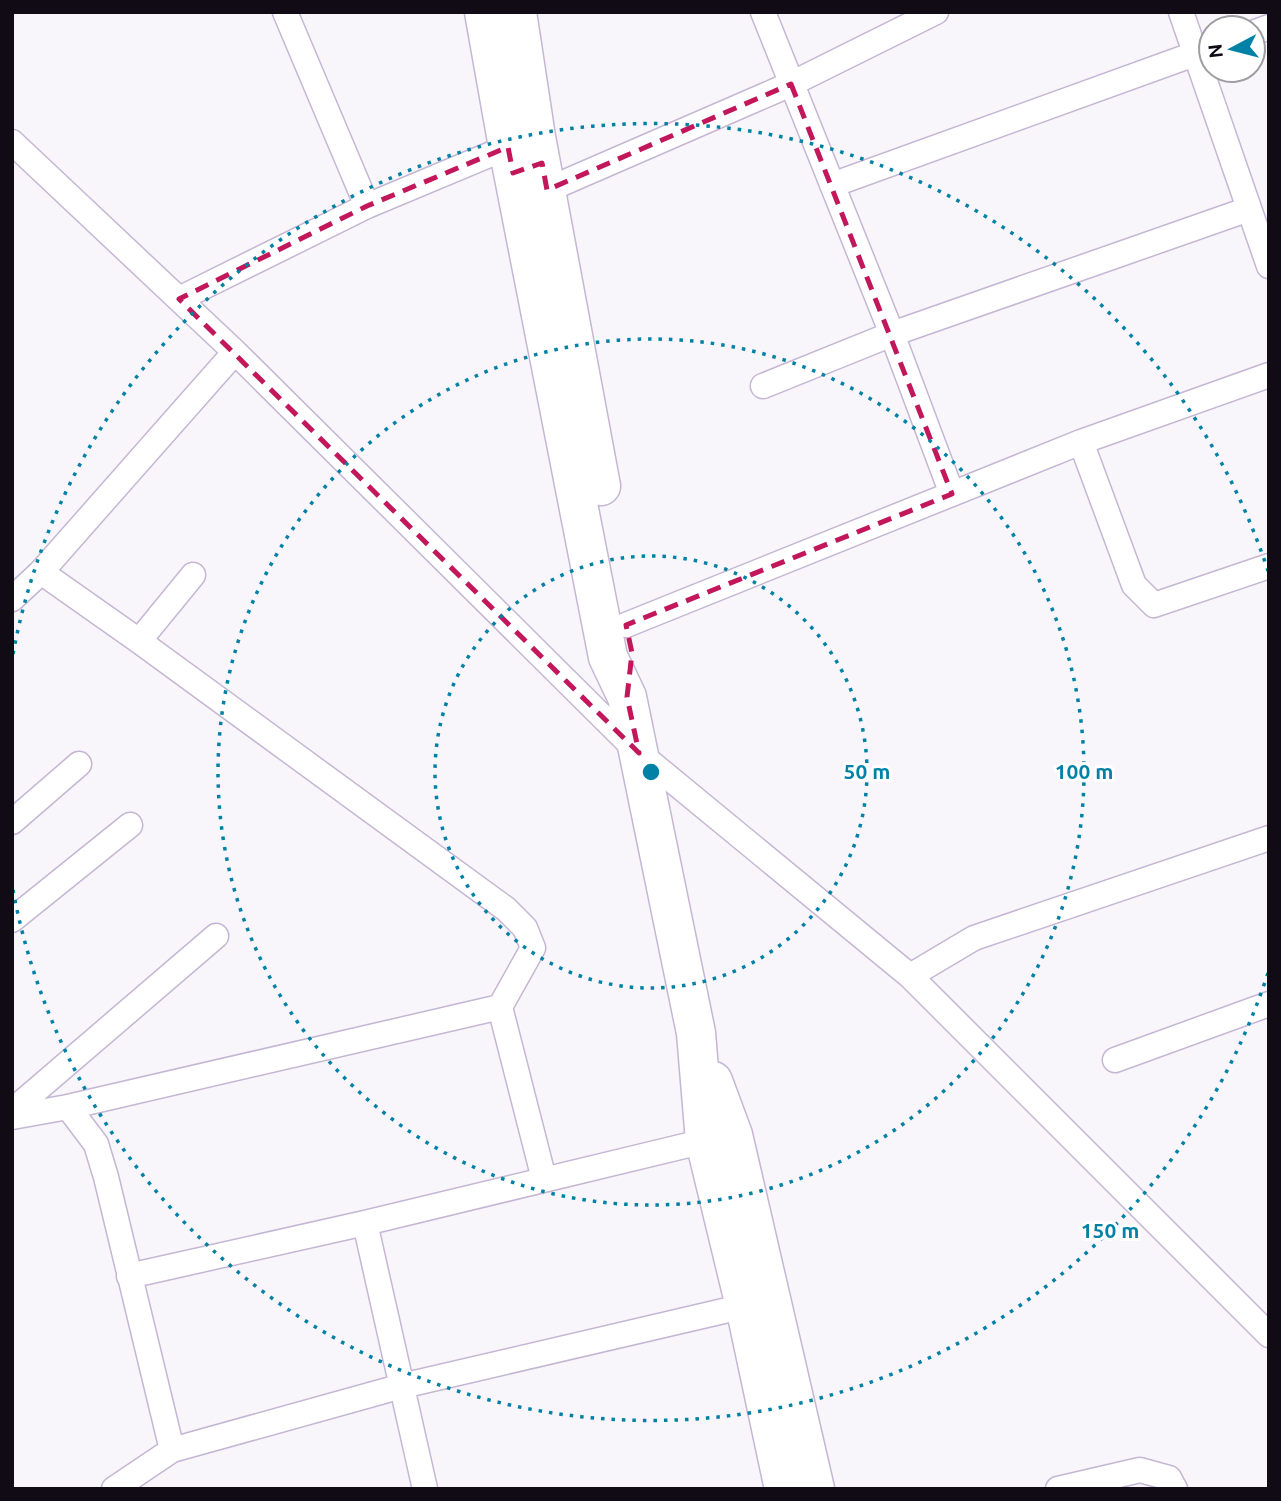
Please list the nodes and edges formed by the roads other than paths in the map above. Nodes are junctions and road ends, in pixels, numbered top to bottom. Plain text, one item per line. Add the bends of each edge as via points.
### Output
1 (285, 12) edge
2 (517, 12) edge
3 (762, 12) edge
4 (936, 12) edge
5 (1181, 12) edge
6 (485, 13) edge
7 (1197, 39) edge
8 (1197, 54) edge
9 (791, 83) junction
10 (1213, 84) edge
11 (12, 142) edge
12 (527, 168) junction
13 (832, 185) junction
14 (367, 206) junction
15 (1249, 209) junction
16 (1269, 266) edge
17 (178, 299) junction
18 (892, 334) junction
19 (235, 352) junction
20 (1269, 375) edge
21 (763, 386) dead end
22 (1081, 442) junction
23 (952, 494) junction
24 (1269, 566) edge
25 (41, 572) junction
26 (193, 575) dead end
27 (12, 599) edge
28 (626, 625) junction
29 (139, 641) junction
30 (627, 697) junction
31 (639, 753) junction
32 (79, 764) dead end
33 (12, 822) edge
34 (130, 825) dead end
35 (1269, 838) edge
36 (12, 920) edge
37 (216, 936) dead end
38 (910, 976) junction
39 (1269, 1004) edge
40 (500, 1007) junction
41 (696, 1033) junction
42 (1115, 1060) dead end
43 (68, 1107) junction
44 (12, 1111) edge
45 (12, 1117) edge
46 (705, 1141) junction
47 (544, 1179) junction
48 (365, 1223) junction
49 (129, 1276) junction
50 (745, 1306) junction
51 (1265, 1327) edge
52 (402, 1386) junction
53 (172, 1450) junction
54 (789, 1488) edge
55 (114, 1489) edge
56 (425, 1489) edge
57 (1058, 1489) edge
58 (1175, 1489) edge

1 - 14 street
2 - 12 highway
3 - 9 street
4 - 9 street
5 - 7 street
6 - 12 highway
8 - 13 street
9 - 12 street
9 - 13 street
10 - 15 street
11 - 17 street
12 - 14 street
12 - 28 highway
12 - 30 highway via 608,657
13 - 18 street
14 - 17 street
15 - 16 street
15 - 18 street
17 - 19 street
18 - 21 street
18 - 23 street
19 - 25 street
19 - 31 street
20 - 22 street
22 - 23 street
22 - 24 street via 1134,585 1154,605
23 - 28 street
25 - 27 street
25 - 29 street
26 - 29 street
28 - 30 highway via 632,653
29 - 40 street via 495,901 525,928 533,948
30 - 31 highway
31 - 38 street
31 - 41 highway
32 - 33 street
34 - 36 street
35 - 38 street via 974,938
37 - 44 street
38 - 51 street
39 - 42 street
40 - 43 street
40 - 47 street
41 - 46 highway
41 - 54 highway via 733,1135
43 - 45 street
43 - 49 street via 96,1144
46 - 47 street
46 - 50 highway
47 - 48 street
48 - 49 street
48 - 52 street
49 - 53 street
50 - 52 street
50 - 54 highway
52 - 53 street
52 - 56 street
53 - 55 street
57 - 58 street via 1140,1470 1169,1478

